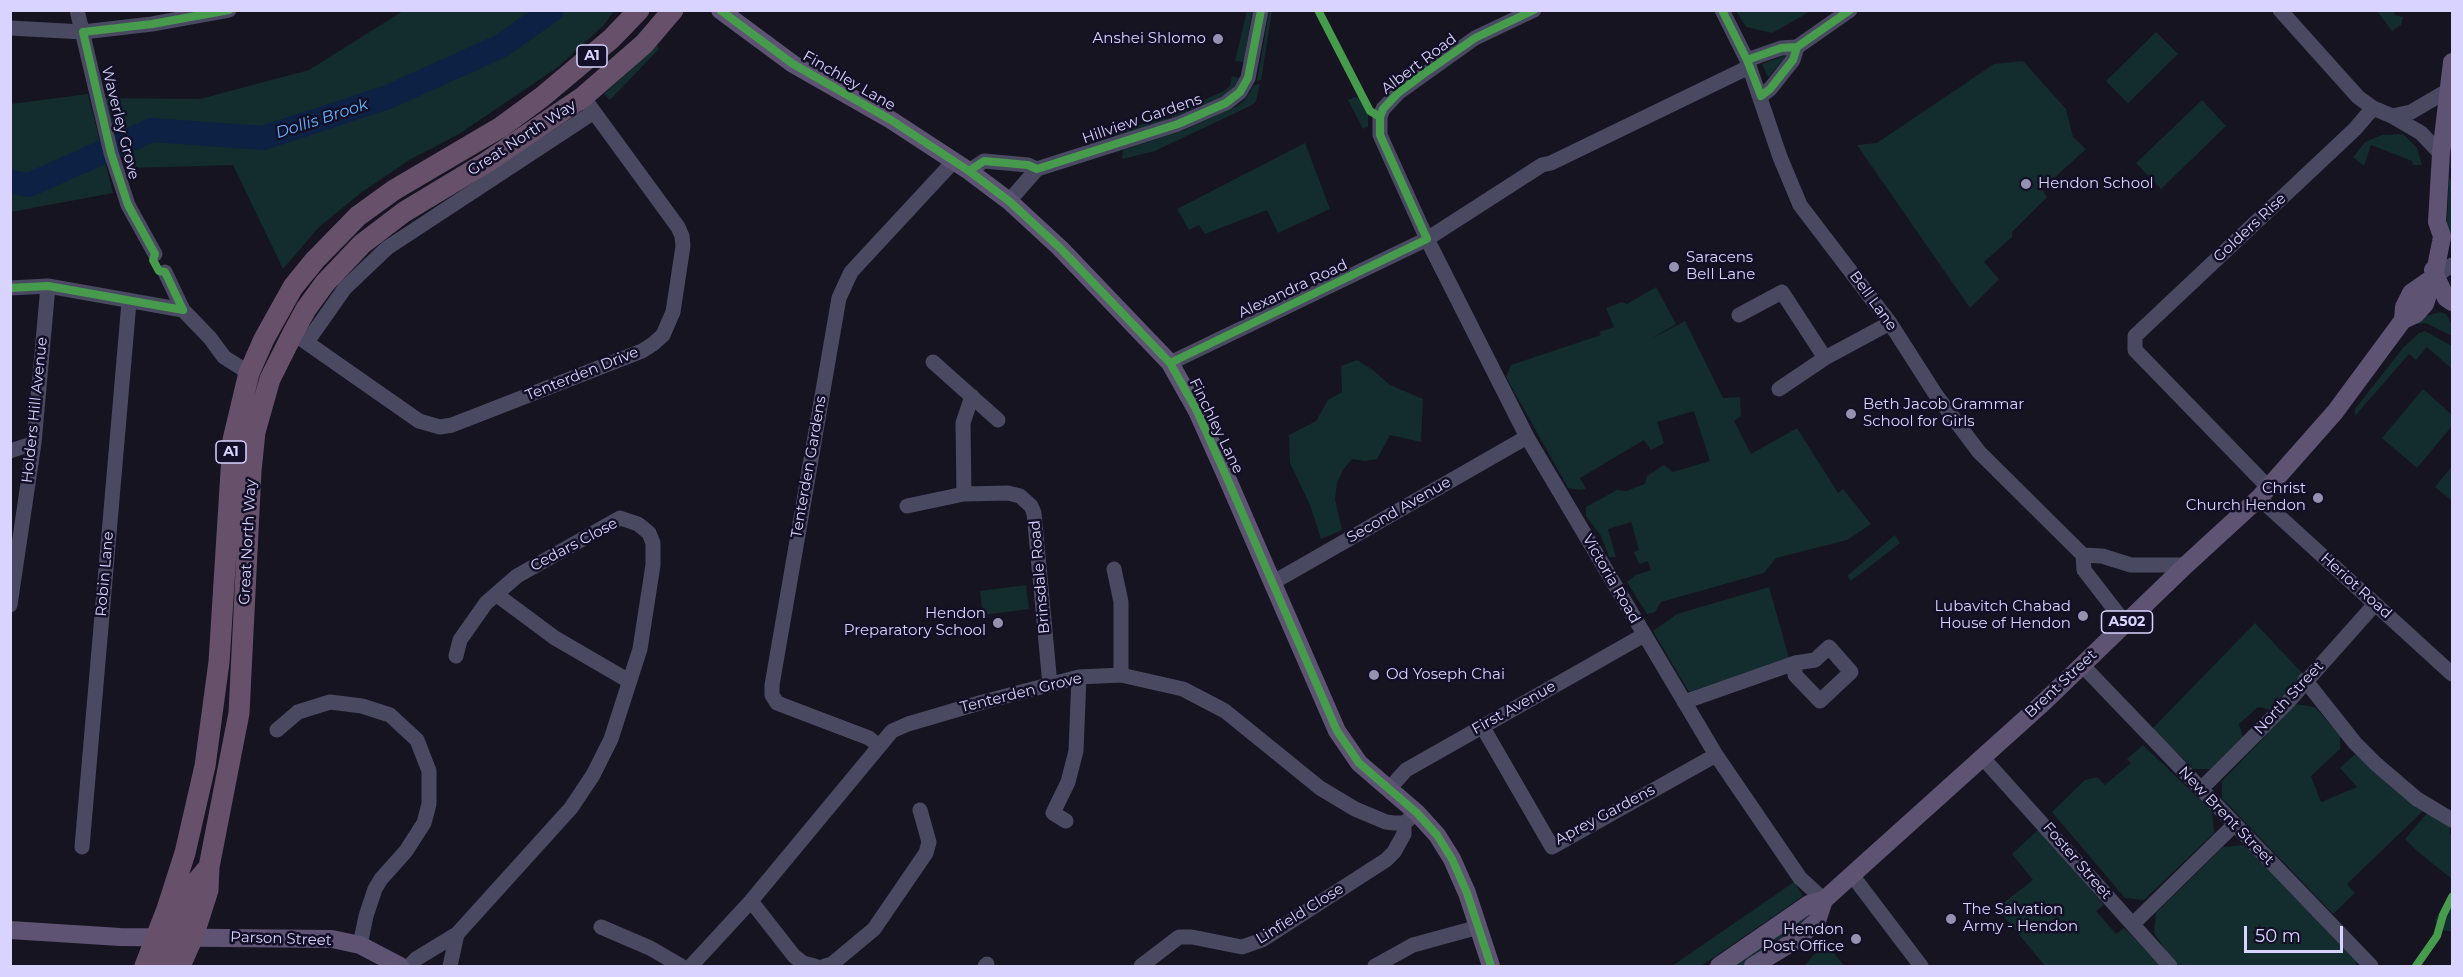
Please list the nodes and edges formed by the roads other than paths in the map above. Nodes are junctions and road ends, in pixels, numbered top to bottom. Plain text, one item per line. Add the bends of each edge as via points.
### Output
1 (77, 10) edge
2 (229, 10) edge
3 (639, 10) edge
4 (673, 10) edge
5 (720, 10) edge
6 (1261, 10) edge
7 (1534, 10) edge
8 (1722, 10) edge
9 (1850, 10) edge
10 (2280, 10) edge
11 (10, 28) edge
12 (83, 32) junction
13 (1797, 47) junction
14 (2452, 62) edge
15 (1748, 64) junction
16 (2447, 91) junction
17 (1761, 96) junction
18 (589, 105) junction
19 (2373, 108) junction
20 (2392, 116) junction
21 (2440, 154) junction
22 (962, 166) junction
23 (1037, 169) junction
24 (1009, 201) junction
25 (1427, 239) junction
26 (156, 254) dead end
27 (2452, 265) edge
28 (165, 272) dead end
29 (2434, 277) junction
30 (2452, 285) edge
31 (48, 286) junction
32 (10, 288) edge
33 (129, 302) junction
34 (2452, 302) edge
35 (183, 310) junction
36 (1739, 315) dead end
37 (1890, 323) junction
38 (300, 338) junction
39 (2135, 350) joint
40 (1825, 358) junction
41 (933, 362) dead end
42 (1170, 363) junction
43 (249, 373) junction
44 (1779, 389) dead end
45 (972, 396) junction
46 (998, 420) dead end
47 (1527, 438) junction
48 (34, 443) junction
49 (10, 451) edge
50 (2264, 493) junction
51 (964, 494) junction
52 (907, 506) dead end
53 (2083, 555) junction
54 (2186, 565) junction
55 (1114, 569) dead end
56 (1272, 583) junction
57 (497, 595) junction
58 (2375, 604) junction
59 (10, 605) edge
60 (2125, 623) junction
61 (1644, 635) junction
62 (456, 656) dead end
63 (1795, 663) dead end
64 (2082, 665) junction
65 (2452, 674) edge
66 (1121, 675) junction
67 (1079, 678) junction
68 (2305, 680) junction
69 (629, 681) junction
70 (1050, 685) junction
71 (1684, 702) junction
72 (1482, 726) junction
73 (277, 730) dead end
74 (879, 746) junction
75 (1716, 755) junction
76 (1982, 757) junction
77 (1389, 789) junction
78 (2201, 789) junction
79 (920, 810) dead end
80 (1053, 815) dead end
81 (1410, 818) junction
82 (2452, 820) edge
83 (2235, 824) junction
84 (82, 847) dead end
85 (1852, 875) junction
86 (1824, 900) junction
87 (751, 901) junction
88 (2133, 924) junction
89 (601, 927) dead end
90 (1479, 927) junction
91 (10, 930) edge
92 (457, 934) junction
93 (174, 937) junction
94 (360, 945) junction
95 (145, 966) edge
96 (162, 966) edge
97 (180, 966) edge
98 (400, 966) edge
99 (409, 966) edge
100 (450, 966) edge
101 (681, 966) edge
102 (691, 966) edge
103 (815, 966) edge
104 (825, 966) edge
105 (1141, 966) edge
106 (1375, 966) edge
107 (1491, 966) edge
108 (1719, 966) edge
109 (1753, 966) edge
110 (1921, 966) edge
111 (2170, 966) edge
112 (2371, 966) edge

1 - 12 street, Waverley Grove
2 - 12 street
3 - 43 highway, Great North Way / A1 via 534,103 394,190 338,234 293,287
4 - 18 highway, Great North Way / A1
5 - 22 main road, Finchley Lane via 793,64
6 - 23 street, Hillview Gardens via 1248,78 1234,99 1178,124
7 - 25 street, Albert Road via 1474,38 1398,93 1383,109 1379,125 1382,141
8 - 15 street, Bell Lane
9 - 13 street
10 - 19 street via 2358,97
11 - 12 street
12 - 26 street, Waverley Grove via 111,153 128,205
13 - 15 street, Alexandra Road via 1781,48
13 - 17 street via 1793,60
14 - 16 main road, Brent Street / A502
15 - 17 street, Bell Lane
15 - 25 street, Alexandra Road via 1551,164 1542,165
16 - 20 street via 2411,112
16 - 21 main road, Brent Street / A502
17 - 37 street, Bell Lane via 1800,205
18 - 38 highway, Great North Way / A1 via 530,134 383,226 325,283 306,309
18 - 38 street, Tenterden Drive via 682,236 673,312 663,334 652,344 440,427 419,421
19 - 20 street
19 - 39 street, Golders Rise via 2135,336
20 - 21 street via 2421,133
21 - 29 main road, Brent Street / A502 via 2437,222 2442,236
22 - 23 street, Hillview Gardens via 984,161
22 - 24 main road, Finchley Lane
22 - 74 street, Tenterden Gardens via 851,272 839,298 772,685 777,703 868,738
23 - 24 street
24 - 42 main road, Finchley Lane via 1060,248
25 - 42 street, Alexandra Road
25 - 47 street, Victoria Road
27 - 29 street
28 - 35 street
29 - 30 main road
29 - 34 main road
29 - 50 main road, Brent Street / A502 via 2425,304 2403,320 2335,412
31 - 32 street
31 - 33 street
31 - 48 street, Holders Hill Avenue
33 - 35 street
33 - 84 street, Robin Lane
35 - 43 street via 224,357
36 - 40 street via 1782,292
37 - 40 street
37 - 53 street, Bell Lane via 1978,452
38 - 93 highway, Great North Way / A1 via 270,379 255,432 239,712 208,867 208,890
39 - 50 street, Heriot Road
40 - 44 street
41 - 45 street
42 - 56 main road, Finchley Lane via 1197,411
43 - 93 highway, Great North Way / A1 via 230,467 219,662 207,756 185,853
45 - 46 street
45 - 51 street via 963,423
47 - 56 street, Second Avenue
47 - 61 street, Victoria Road
48 - 49 street
48 - 59 street, Holders Hill Avenue
50 - 54 main road, Brent Street / A502
50 - 58 street, Heriot Road
51 - 52 street, Brinsdale Road
51 - 70 street, Brinsdale Road via 1008,493 1020,496 1031,506
53 - 54 street via 2131,565
53 - 60 street, Bell Lane via 2084,570
54 - 60 main road, Brent Street / A502
55 - 66 street via 1121,602
56 - 77 main road, Finchley Lane via 1342,741 1359,763
57 - 62 street, Cedars Close via 486,603 460,640
57 - 69 street via 555,638
57 - 69 street, Cedars Close via 517,576 620,518 638,524 649,533 653,565 640,649
58 - 65 street, Heriot Road
58 - 68 street, North Street
60 - 64 main road, Brent Street / A502
61 - 71 street, Victoria Road
61 - 72 street, First Avenue
63 - 71 street
64 - 76 main road, Brent Street / A502
64 - 78 street, New Brent Street
66 - 67 street, Tenterden Grove
66 - 81 street, Tenterden Grove via 1183,689 1225,711 1342,802 1386,822
67 - 70 street, Tenterden Grove
67 - 80 street via 1076,751
68 - 78 street, North Street
68 - 82 street via 2376,765 2417,799
69 - 92 street, Cedars Close via 611,739 571,808
70 - 74 street, Tenterden Grove via 899,726
71 - 75 street, Victoria Road
72 - 75 street, Aprey Gardens via 1552,847
72 - 77 street, First Avenue via 1406,770
73 - 94 street via 298,712 330,702 362,706 390,715 417,740 429,771 429,804 424,822 375,889
74 - 87 street, Tenterden Grove
75 - 86 street, Victoria Road via 1800,878
76 - 85 main road, Brent Street / A502
76 - 88 street, Foster Street
77 - 81 main road, Finchley Lane
78 - 83 street, New Brent Street
79 - 104 street via 929,842 926,853 874,929
81 - 90 main road, Finchley Lane via 1437,835 1452,859
81 - 105 street, Linfield Close via 1386,860 1262,940 1242,946 1179,937
83 - 88 street
83 - 112 street, New Brent Street
85 - 86 main road, Brent Street / A502
85 - 110 street
86 - 108 main road, Brent Street / A502 via 1809,904
86 - 109 main road, Brent Street / A502 via 1817,921 1796,940
87 - 102 street, Tenterden Grove
87 - 103 street via 794,956
88 - 111 street, Foster Street
89 - 101 street
90 - 106 street via 1413,945
90 - 107 main road, Finchley Lane
91 - 93 main road, Parson Street
92 - 99 street, Cedars Close
92 - 100 street, Cedars Close
93 - 94 main road, Parson Street via 332,939
93 - 95 highway, Great North Way / A1
93 - 96 highway
93 - 97 highway, Great North Way / A1
94 - 98 main road, Parson Street

